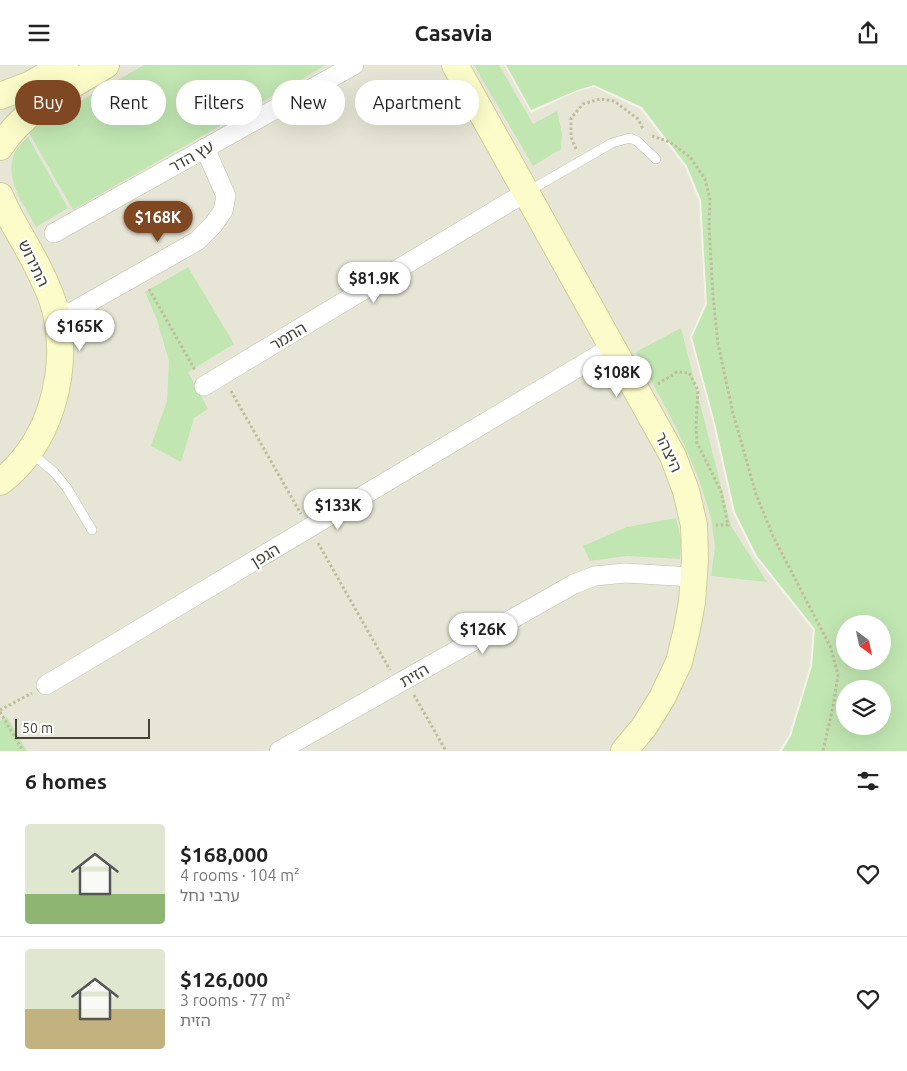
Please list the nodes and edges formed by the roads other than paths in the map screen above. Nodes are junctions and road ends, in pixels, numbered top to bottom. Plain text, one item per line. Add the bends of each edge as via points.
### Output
1 (64, 65) edge
2 (106, 65) edge
3 (354, 65) edge
4 (456, 65) edge
5 (0, 96) edge
6 (0, 122) edge
7 (0, 146) edge
8 (206, 148) junction
9 (656, 159) dead end
10 (526, 192) junction
11 (2, 203) edge
12 (54, 233) dead end
13 (56, 312) junction
14 (612, 347) junction
15 (204, 386) road end
16 (29, 452) junction
17 (0, 482) edge
18 (92, 530) dead end
19 (693, 577) junction
20 (46, 685) road end
21 (279, 751) edge
22 (624, 751) edge

1 - 5 street via 29,85
2 - 7 street via 58,93 27,116
3 - 8 street, עץ הדר
4 - 10 street, היצהר
6 - 7 street
8 - 12 street, עץ הדר
8 - 13 street via 226,196 223,211 213,225 197,241 72,312
9 - 10 lane via 638,141 630,138 612,143
10 - 14 street, היצהר
10 - 15 street, התמר
11 - 13 street, התירוש via 42,275
13 - 16 street, התירוש via 60,341 55,396 43,428
14 - 19 street, היצהר via 673,456 686,491 694,525
14 - 20 street, הגפן
16 - 17 street, התירוש
16 - 18 lane via 54,472
19 - 21 street, הזית via 624,573 595,576 574,583
19 - 22 street, היצהר via 692,602 679,663 644,727

